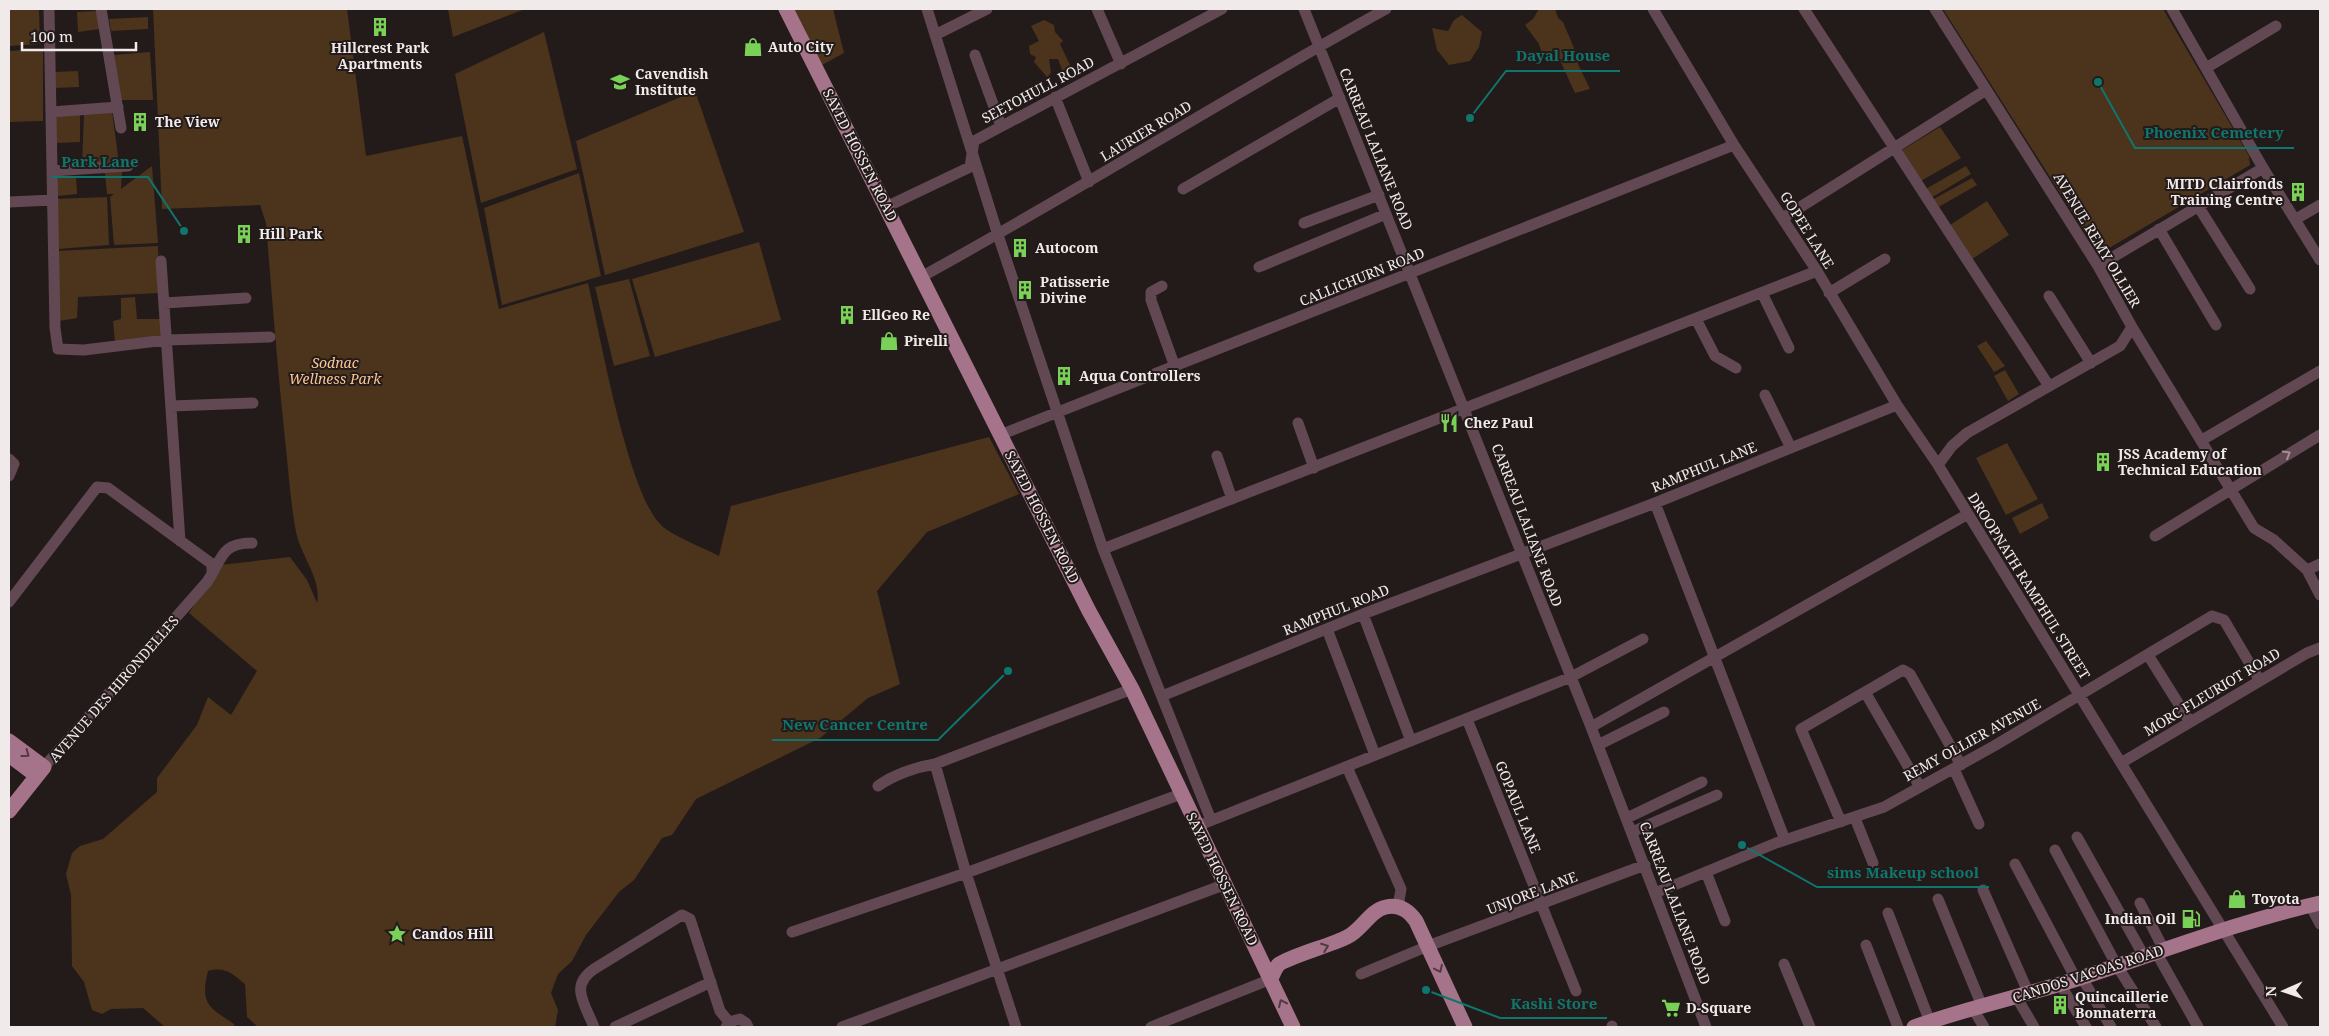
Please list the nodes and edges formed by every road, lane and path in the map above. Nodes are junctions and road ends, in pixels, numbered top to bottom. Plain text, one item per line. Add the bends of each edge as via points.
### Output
1 (49, 9) edge
2 (101, 9) edge
3 (786, 9) edge
4 (927, 9) edge
5 (987, 9) edge
6 (1097, 9) edge
7 (1222, 9) edge
8 (1304, 9) edge
9 (1386, 9) edge
10 (1653, 9) edge
11 (1804, 9) edge
12 (1935, 9) edge
13 (2172, 9) edge
14 (2276, 26) dead end
15 (935, 35) junction
16 (1319, 46) junction
17 (975, 55) dead end
18 (1121, 64) junction
19 (2206, 68) junction
20 (1986, 90) junction
21 (1055, 97) junction
22 (1340, 98) junction
23 (118, 107) junction
24 (51, 112) junction
25 (1001, 126) junction
26 (122, 128) dead end
27 (1734, 145) junction
28 (1894, 148) junction
29 (972, 153) junction
30 (128, 166) dead end
31 (2263, 168) junction
32 (52, 171) junction
33 (1089, 182) junction
34 (1183, 189) dead end
35 (1378, 195) junction
36 (53, 200) junction
37 (9, 202) edge
38 (2320, 205) edge
39 (2198, 206) junction
40 (886, 207) junction
41 (1386, 214) junction
42 (1783, 218) junction
43 (2296, 219) junction
44 (1304, 224) dead end
45 (2159, 229) junction
46 (998, 235) junction
47 (1885, 259) dead end
48 (2320, 260) edge
49 (161, 261) dead end
50 (2098, 266) junction
51 (1259, 267) dead end
52 (1816, 271) junction
53 (1410, 274) junction
54 (921, 277) junction
55 (1162, 286) dead end
56 (2250, 289) dead end
57 (1762, 293) junction
58 (1829, 293) junction
59 (2049, 296) dead end
60 (246, 298) dead end
61 (164, 303) junction
62 (1696, 319) junction
63 (2216, 325) dead end
64 (2132, 326) junction
65 (270, 337) dead end
66 (166, 340) junction
67 (1789, 348) dead end
68 (2091, 363) junction
69 (1175, 367) junction
70 (1736, 368) dead end
71 (2320, 371) edge
72 (2049, 386) junction
73 (1764, 395) dead end
74 (253, 403) dead end
75 (1897, 405) junction
76 (171, 406) junction
77 (1465, 409) junction
78 (1059, 413) junction
79 (1298, 423) dead end
80 (1000, 435) junction
81 (2320, 435) edge
82 (2202, 440) junction
83 (1790, 448) junction
84 (1217, 456) dead end
85 (9, 459) edge
86 (1938, 466) junction
87 (1314, 468) junction
88 (9, 476) edge
89 (2230, 489) junction
90 (1232, 499) junction
91 (1655, 503) junction
92 (1968, 514) junction
93 (2155, 536) dead end
94 (180, 541) junction
95 (252, 542) dead end
96 (1103, 549) junction
97 (1522, 554) junction
98 (2320, 564) edge
99 (212, 569) junction
100 (2308, 570) junction
101 (2320, 595) edge
102 (9, 602) edge
103 (1363, 614) junction
104 (1327, 629) junction
105 (1643, 639) dead end
106 (2320, 648) edge
107 (2148, 656) junction
108 (1715, 657) junction
109 (1571, 677) junction
110 (2260, 681) junction
111 (1132, 689) junction
112 (1865, 692) junction
113 (1162, 696) junction
114 (2080, 696) junction
115 (1664, 712) dead end
116 (1467, 719) junction
117 (2190, 722) junction
118 (1591, 727) junction
119 (9, 741) edge
120 (1410, 741) junction
121 (1598, 745) junction
122 (9, 755) edge
123 (1375, 755) junction
124 (2120, 763) junction
125 (935, 764) junction
126 (1348, 767) junction
127 (1958, 767) junction
128 (41, 772) junction
129 (1702, 782) dead end
130 (878, 786) dead end
131 (1920, 787) junction
132 (1180, 794) junction
133 (1717, 795) dead end
134 (9, 811) edge
135 (1627, 818) junction
136 (1855, 818) junction
137 (1211, 820) junction
138 (1841, 822) junction
139 (1979, 824) dead end
140 (1196, 826) junction
141 (1632, 832) junction
142 (2077, 838) dead end
143 (1785, 840) junction
144 (2055, 850) dead end
145 (1873, 863) dead end
146 (2015, 864) dead end
147 (1645, 865) junction
148 (1706, 872) junction
149 (966, 873) junction
150 (1226, 884) junction
151 (1983, 890) dead end
152 (1655, 893) junction
153 (1938, 899) dead end
154 (2140, 903) dead end
155 (2315, 904) edge
156 (1541, 906) junction
157 (1398, 907) junction
158 (1888, 913) dead end
159 (1725, 921) dead end
160 (2320, 924) edge
161 (2223, 930) junction
162 (792, 932) dead end
163 (1866, 945) dead end
164 (1428, 946) junction
165 (2155, 953) junction
166 (1259, 954) junction
167 (1279, 964) junction
168 (1784, 964) dead end
169 (2117, 966) junction
170 (998, 969) junction
171 (1361, 974) dead end
172 (2079, 978) junction
173 (1271, 979) junction
174 (711, 982) junction
175 (2060, 984) junction
176 (1576, 990) dead end
177 (2023, 996) junction
178 (1977, 1008) junction
179 (1937, 1022) edge
180 (728, 1024) edge
181 (594, 1027) edge
182 (615, 1027) edge
183 (748, 1027) edge
184 (842, 1027) edge
185 (1016, 1027) edge
186 (1151, 1027) edge
187 (1293, 1027) edge
188 (1465, 1027) edge
189 (1706, 1027) edge
190 (1810, 1027) edge
191 (1898, 1027) edge
192 (1914, 1027) edge
193 (1984, 1027) edge
194 (2034, 1027) edge
195 (2086, 1027) edge
196 (2111, 1027) edge
197 (2156, 1027) edge
198 (2198, 1027) edge
199 (2283, 1027) edge

1 - 24 street
2 - 23 street
3 - 40 main road, SAYED HOSSEN ROAD
4 - 15 street
5 - 15 street
6 - 18 street
7 - 18 street, SEETOHULL ROAD
8 - 16 street, CARREAU LALIANE ROAD
9 - 16 street, LAURIER ROAD
10 - 27 street, GOPEE LANE
11 - 28 street
12 - 20 street, AVENUE REMY OLLIER
13 - 19 street
14 - 19 street
15 - 29 street
16 - 22 street, CARREAU LALIANE ROAD
16 - 33 street, LAURIER ROAD
17 - 25 street
18 - 21 street, SEETOHULL ROAD
19 - 31 street
20 - 28 street
20 - 50 street, AVENUE REMY OLLIER
21 - 25 street, SEETOHULL ROAD
21 - 33 street
22 - 34 street
22 - 35 street, CARREAU LALIANE ROAD
23 - 24 street
23 - 26 street
24 - 32 street
25 - 29 street, SEETOHULL ROAD via 974,141
27 - 42 street, GOPEE LANE
27 - 53 street, CALLICHURN ROAD
28 - 42 street
28 - 72 street
29 - 40 street, SEETOHULL ROAD via 970,167
29 - 46 street
30 - 32 street
31 - 39 street
31 - 43 street
32 - 36 street
33 - 46 street, LAURIER ROAD
35 - 41 street, CARREAU LALIANE ROAD
35 - 44 street
36 - 37 street
36 - 66 street via 58,349 84,350
38 - 43 street
39 - 45 street
39 - 56 street
40 - 54 main road, SAYED HOSSEN ROAD
41 - 51 street
41 - 53 street, CARREAU LALIANE ROAD
42 - 52 street, GOPEE LANE
43 - 48 street
45 - 50 street
45 - 63 street
46 - 54 street, LAURIER ROAD
46 - 78 street
47 - 58 street
49 - 61 street
50 - 64 street, AVENUE REMY OLLIER
52 - 57 street
52 - 58 street, GOPEE LANE
53 - 69 street, CALLICHURN ROAD
53 - 77 street, CARREAU LALIANE ROAD
54 - 80 main road, SAYED HOSSEN ROAD
55 - 69 street via 1151,292 1151,300
57 - 62 street
57 - 67 street
58 - 75 street, GOPEE LANE
59 - 68 street
60 - 61 street
61 - 66 street
62 - 70 street via 1715,356
62 - 77 street
64 - 68 street via 2120,346
64 - 82 street, AVENUE REMY OLLIER
65 - 66 street
66 - 76 street
68 - 72 street
69 - 78 street, CALLICHURN ROAD
71 - 82 street
72 - 86 street via 1967,433 1952,446
73 - 83 street
74 - 76 street
75 - 83 street, RAMPHUL LANE
75 - 86 street, GOPEE LANE
76 - 94 street
77 - 87 street
77 - 97 street, CARREAU LALIANE ROAD
78 - 80 street, CALLICHURN ROAD
78 - 96 street
79 - 87 street
80 - 111 main road, SAYED HOSSEN ROAD
89 -> 81 street
82 - 89 street, AVENUE REMY OLLIER
83 - 91 street, RAMPHUL LANE
84 - 90 street
85 - 88 street via 14,464
86 - 92 street, DROOPNATH RAMPHUL STREET
87 - 90 street
89 - 93 street
89 - 100 street, AVENUE REMY OLLIER via 2254,528 2274,540
90 - 96 street
91 - 97 street, RAMPHUL LANE
91 - 108 street
92 - 108 street
92 - 114 street, DROOPNATH RAMPHUL STREET
94 - 99 street
94 - 102 street via 108,488 97,487
95 - 99 street, AVENUE DES HIRONDELLES via 226,549
96 - 113 street
97 - 103 street, RAMPHUL ROAD
97 - 109 street, CARREAU LALIANE ROAD
98 - 100 street
99 - 128 street, AVENUE DES HIRONDELLES via 197,595
100 - 101 street
103 - 104 street, RAMPHUL ROAD
103 - 120 street
104 - 113 street, RAMPHUL ROAD
104 - 123 street
105 - 109 street
106 - 110 street, MORC FLEURIOT ROAD
107 - 110 street, REMY OLLIER AVENUE via 2207,618 2217,616 2224,620
107 - 114 street, REMY OLLIER AVENUE
107 - 117 street
108 - 118 street
108 - 143 street
109 - 116 street
109 - 118 street, CARREAU LALIANE ROAD
110 - 117 street, MORC FLEURIOT ROAD
111 - 125 street
111 - 132 main road, SAYED HOSSEN ROAD
112 - 127 street via 1903,670 1907,671
112 - 131 street
112 - 138 street via 1802,727 1801,732
113 - 137 street
114 - 124 street, DROOPNATH RAMPHUL STREET
114 - 127 street, REMY OLLIER AVENUE
115 - 121 street
116 - 120 street
116 - 156 street, GOPAUL LANE
117 - 124 street, MORC FLEURIOT ROAD
118 - 121 street, CARREAU LALIANE ROAD
119 -> 128 main road
120 - 123 street
121 - 135 street, CARREAU LALIANE ROAD
122 - 128 main road
123 - 126 street
124 - 161 street, DROOPNATH RAMPHUL STREET
125 - 130 street
125 - 149 street
126 - 137 street
126 - 157 street via 1401,889
127 - 131 street, REMY OLLIER AVENUE
127 - 139 street
128 - 134 main road, AVENUE DES HIRONDELLES
129 - 135 street
131 - 136 street, REMY OLLIER AVENUE via 1884,807
132 - 140 main road, SAYED HOSSEN ROAD
132 - 149 street
133 - 141 street
135 - 141 street, CARREAU LALIANE ROAD
136 - 138 street, REMY OLLIER AVENUE
136 - 145 street
137 - 140 street
138 - 143 street, REMY OLLIER AVENUE
140 - 150 main road, SAYED HOSSEN ROAD
141 - 147 street, CARREAU LALIANE ROAD
142 - 165 street
143 - 148 street, REMY OLLIER AVENUE
144 - 169 street
146 - 172 street
147 - 152 street, CARREAU LALIANE ROAD
147 - 156 street, UNJORE LANE
148 - 152 street, REMY OLLIER AVENUE
148 - 159 street
149 - 162 street
149 - 170 street
150 - 166 main road, SAYED HOSSEN ROAD
150 - 170 street
151 - 177 street
152 - 189 street, CARREAU LALIANE ROAD
153 - 178 street
154 - 165 street
155 - 160 street
155 - 161 main road, CANDOS VACOAS ROAD
156 - 164 street, UNJORE LANE
156 - 176 street, GOPAUL LANE
157 - 164 main road via 1412,916
167 -> 157 main road via 1348,937 1378,910 1387,906
158 - 179 street
161 - 165 main road, CANDOS VACOAS ROAD
161 - 199 street, DROOPNATH RAMPHUL STREET
163 - 191 street
164 - 171 street, UNJORE LANE
164 -> 188 main road
165 - 169 main road, CANDOS VACOAS ROAD
165 - 198 street
166 - 167 main road
166 - 173 main road, SAYED HOSSEN ROAD
167 - 173 main road
168 - 190 street
169 - 172 main road, CANDOS VACOAS ROAD
169 - 197 street
170 - 184 street
170 - 185 street
172 - 175 main road, CANDOS VACOAS ROAD
172 - 196 street
173 - 186 street
187 -> 173 main road, SAYED HOSSEN ROAD
174 - 180 street via 720,1011
174 - 181 street via 690,918 682,915 582,979 579,985 581,994
174 - 182 street
175 - 177 main road, CANDOS VACOAS ROAD
175 - 195 street
177 - 178 main road, CANDOS VACOAS ROAD
177 - 194 street
178 - 179 main road, CANDOS VACOAS ROAD
178 - 193 street
179 - 192 main road, CANDOS VACOAS ROAD
180 - 183 street via 743,1020

